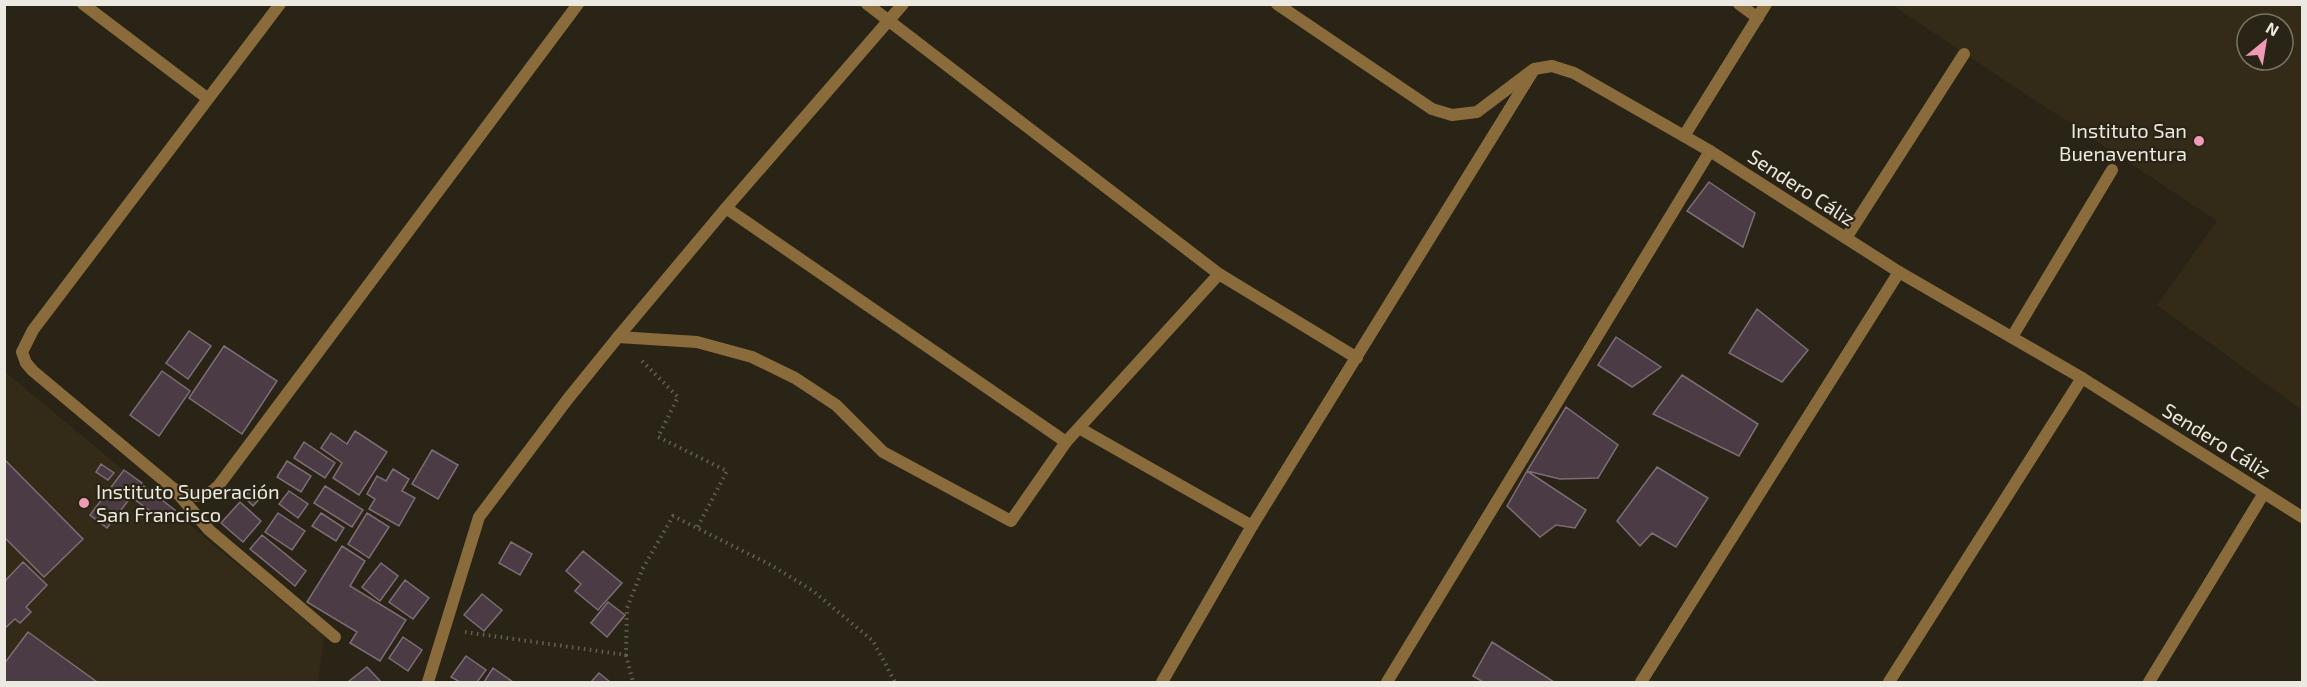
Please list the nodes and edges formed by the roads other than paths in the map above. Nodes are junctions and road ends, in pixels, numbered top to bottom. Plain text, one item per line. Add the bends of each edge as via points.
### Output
1 (83, 4) edge
2 (280, 4) edge
3 (578, 4) edge
4 (867, 4) edge
5 (903, 4) edge
6 (1276, 4) edge
7 (1739, 4) edge
8 (1766, 4) edge
9 (1758, 18) junction
10 (890, 21) junction
11 (1964, 54) dead end
12 (1534, 69) junction
13 (207, 98) junction
14 (1684, 136) junction
15 (1710, 151) junction
16 (2112, 170) dead end
17 (726, 208) junction
18 (1846, 238) junction
19 (1899, 272) junction
20 (1220, 274) junction
21 (2012, 337) junction
22 (618, 338) junction
23 (1357, 358) junction
24 (2082, 378) junction
25 (1079, 428) junction
26 (1066, 442) junction
27 (174, 489) junction
28 (2264, 493) junction
29 (2302, 516) edge
30 (1252, 526) junction
31 (335, 637) dead end
32 (428, 682) edge
33 (1162, 682) edge
34 (1387, 682) edge
35 (1641, 682) edge
36 (1889, 682) edge
37 (2149, 682) edge

1 - 13 street
2 - 13 street
3 - 27 street via 219,485 202,496 188,496
4 - 10 street
5 - 10 street
6 - 12 street via 1432,109 1452,115 1477,112
7 - 9 street
8 - 9 street
9 - 14 street
10 - 17 street
10 - 20 street
11 - 18 street
12 - 14 street, Sendero Cáliz via 1552,66 1574,73
12 - 23 street
13 - 27 street via 33,330 22,352 33,371
14 - 15 street, Sendero Cáliz
15 - 18 street, Sendero Cáliz
15 - 34 street
16 - 21 street
17 - 22 street
17 - 26 street
18 - 19 street, Sendero Cáliz
19 - 21 street, Sendero Cáliz
19 - 35 street
20 - 23 street
20 - 25 street
21 - 24 street, Sendero Cáliz
22 - 26 street via 697,342 752,357 795,378 836,405 882,452 1011,521
22 - 32 street via 479,517
23 - 30 street
24 - 28 street, Sendero Cáliz
24 - 36 street
25 - 26 street
25 - 30 street
27 - 31 street via 209,530
28 - 29 street, Sendero Cáliz
28 - 37 street
30 - 33 street

